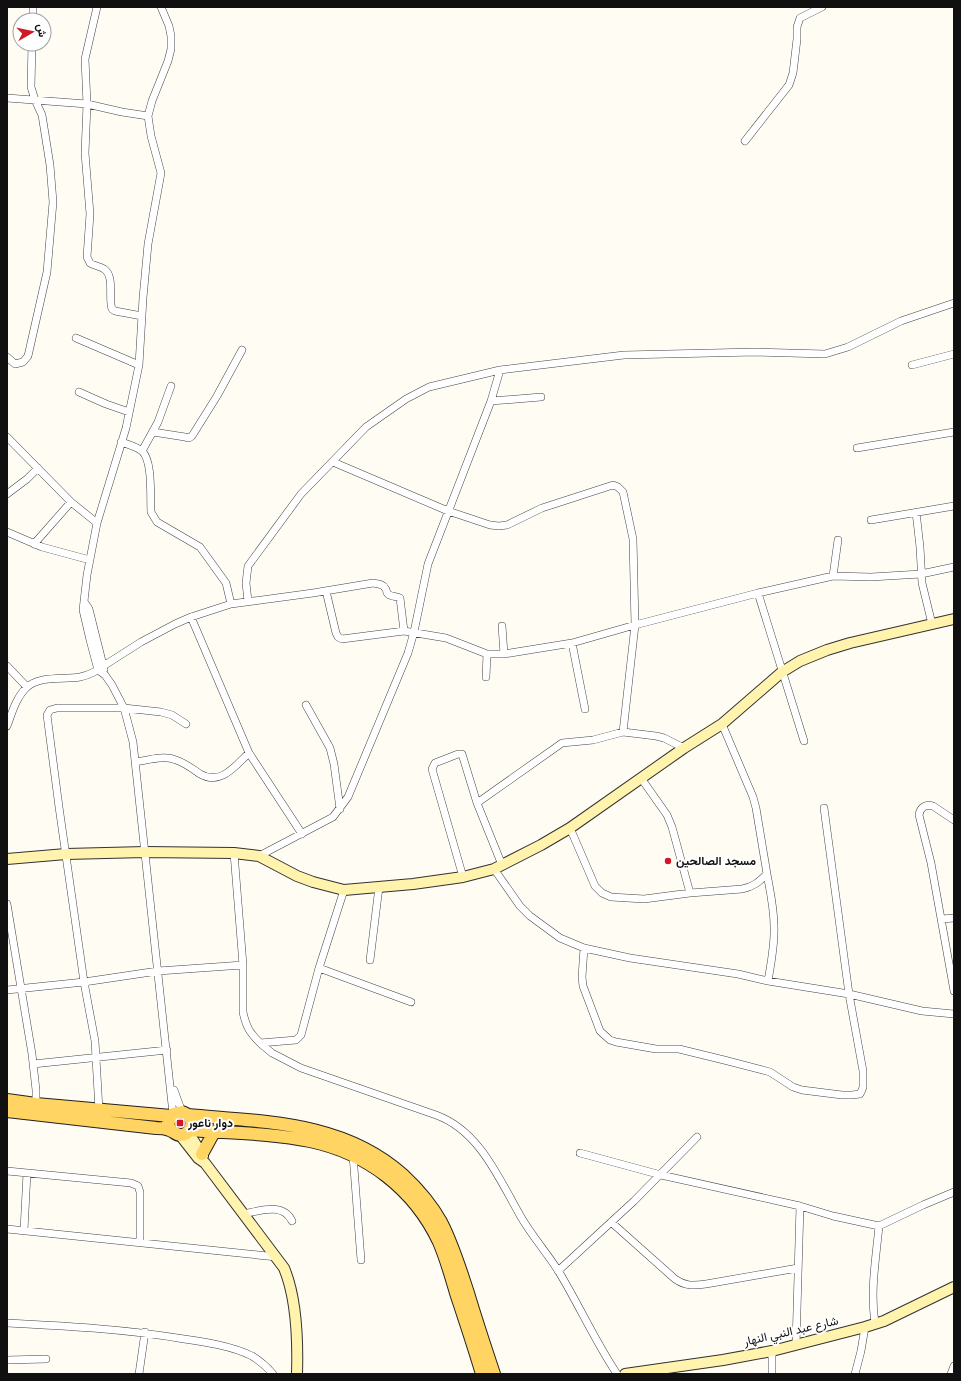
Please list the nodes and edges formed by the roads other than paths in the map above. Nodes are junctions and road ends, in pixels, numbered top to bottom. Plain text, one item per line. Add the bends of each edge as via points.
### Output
1 (97, 7) edge
2 (161, 7) edge
3 (822, 7) edge
4 (32, 52) edge
5 (7, 98) edge
6 (35, 100) junction
7 (87, 104) junction
8 (148, 116) junction
9 (745, 141) dead end
10 (954, 303) edge
11 (142, 316) junction
12 (76, 338) dead end
13 (242, 350) dead end
14 (954, 354) edge
15 (7, 357) edge
16 (139, 365) junction
17 (912, 365) dead end
18 (500, 370) junction
19 (171, 386) dead end
20 (79, 392) dead end
21 (541, 397) dead end
22 (491, 401) junction
23 (129, 412) junction
24 (153, 432) junction
25 (954, 432) edge
26 (7, 437) edge
27 (122, 442) junction
28 (857, 448) dead end
29 (142, 451) junction
30 (332, 462) junction
31 (38, 468) junction
32 (7, 494) edge
33 (71, 502) junction
34 (954, 506) edge
35 (448, 511) junction
36 (916, 512) junction
37 (871, 520) dead end
38 (97, 523) junction
39 (7, 532) edge
40 (838, 540) dead end
41 (34, 544) junction
42 (90, 560) junction
43 (954, 567) edge
44 (921, 574) junction
45 (833, 576) junction
46 (326, 591) junction
47 (758, 593) junction
48 (248, 601) junction
49 (231, 604) junction
50 (191, 616) junction
51 (954, 619) edge
52 (932, 624) junction
53 (635, 625) junction
54 (502, 626) dead end
55 (404, 631) junction
56 (414, 632) junction
57 (572, 643) junction
58 (487, 654) junction
59 (504, 654) junction
60 (7, 666) edge
61 (101, 668) junction
62 (782, 672) junction
63 (486, 677) dead end
64 (27, 687) junction
65 (306, 705) dead end
66 (124, 708) junction
67 (585, 709) dead end
68 (186, 724) dead end
69 (722, 724) junction
70 (7, 726) edge
71 (623, 732) junction
72 (804, 741) dead end
73 (684, 748) junction
74 (249, 753) junction
75 (136, 762) junction
76 (641, 778) junction
77 (477, 804) junction
78 (824, 808) dead end
79 (340, 809) junction
80 (954, 820) edge
81 (570, 828) junction
82 (302, 834) junction
83 (145, 852) junction
84 (66, 854) junction
85 (234, 854) junction
86 (259, 856) junction
87 (7, 859) edge
88 (498, 867) junction
89 (767, 874) junction
90 (463, 877) junction
91 (378, 888) junction
92 (344, 890) junction
93 (690, 893) junction
94 (7, 904) edge
95 (954, 918) edge
96 (942, 919) junction
97 (584, 948) junction
98 (370, 960) dead end
99 (243, 966) junction
100 (319, 968) junction
101 (158, 971) junction
102 (768, 981) junction
103 (84, 982) junction
104 (22, 989) junction
105 (7, 990) edge
106 (954, 991) edge
107 (849, 994) junction
108 (411, 1002) dead end
109 (954, 1014) edge
110 (260, 1043) junction
111 (167, 1050) junction
112 (95, 1057) junction
113 (33, 1064) junction
114 (7, 1100) edge
115 (36, 1104) junction
116 (99, 1110) junction
117 (7, 1111) edge
118 (179, 1114) junction
119 (182, 1132) junction
120 (214, 1132) junction
121 (697, 1138) dead end
122 (580, 1153) dead end
123 (353, 1155) junction
124 (203, 1159) junction
125 (7, 1171) edge
126 (27, 1173) junction
127 (661, 1175) junction
128 (954, 1192) edge
129 (800, 1206) junction
130 (243, 1214) junction
131 (292, 1221) dead end
132 (611, 1222) junction
133 (878, 1226) junction
134 (7, 1229) edge
135 (24, 1230) junction
136 (140, 1242) junction
137 (277, 1257) junction
138 (361, 1260) dead end
139 (798, 1268) junction
140 (558, 1271) junction
141 (954, 1287) edge
142 (7, 1323) edge
143 (875, 1323) junction
144 (865, 1327) junction
145 (145, 1332) junction
146 (796, 1345) junction
147 (772, 1350) junction
148 (46, 1359) dead end
149 (7, 1360) edge
150 (954, 1366) edge
151 (140, 1374) edge
152 (273, 1374) edge
153 (297, 1374) edge
154 (482, 1374) edge
155 (494, 1374) edge
156 (617, 1374) edge
157 (625, 1374) edge
158 (772, 1374) edge
159 (855, 1374) edge
160 (951, 1374) edge

1 - 7 street via 85,55
2 - 8 street via 169,26 171,49
3 - 9 street via 800,18 793,74 789,85
4 - 6 street via 30,79
5 - 6 street
6 - 7 street
6 - 15 street via 42,115 53,185 47,272 28,356 15,364
7 - 8 street via 117,112
7 - 11 street via 85,153 90,214 88,261 108,272 112,309
8 - 11 street via 161,173 148,244
10 - 18 street via 901,321 848,347 824,354 742,352 624,355
11 - 16 street
12 - 16 street
13 - 24 street via 192,436 188,438
14 - 17 street
16 - 23 street
18 - 22 street
18 - 30 street via 429,387 406,399 366,427
19 - 24 street
20 - 23 street
21 - 22 street
22 - 35 street
23 - 27 street
24 - 29 street
25 - 28 street
26 - 31 street
27 - 29 street
27 - 38 street
29 - 49 street via 149,466 151,512 154,519 200,547 226,583
30 - 35 street
30 - 48 street via 301,494 248,566
31 - 32 street
31 - 33 street
33 - 38 street
33 - 41 street
34 - 36 street
35 - 53 street via 499,526 562,501 613,485 618,487 623,492 633,539
35 - 56 street via 428,564
36 - 37 street
36 - 44 street
38 - 42 street
39 - 41 street
40 - 45 street
41 - 42 street
42 - 61 street via 83,610
43 - 44 street
44 - 45 street
44 - 52 street
45 - 47 street
46 - 48 street
46 - 55 street via 336,633 342,639
46 - 55 street via 373,583 381,584 387,593 400,598
47 - 53 street
47 - 62 street
48 - 49 street
49 - 50 street
50 - 61 street via 154,635
50 - 74 street
51 - 52 street
52 - 62 street via 874,636 827,650
53 - 57 street
53 - 71 street
54 - 59 street
55 - 56 street
56 - 58 street via 446,638
56 - 79 street via 408,653 348,797
57 - 59 street
57 - 67 street
58 - 59 street
58 - 63 street
60 - 64 street
61 - 64 street via 81,677 40,681
61 - 66 street
62 - 69 street
62 - 72 street
64 - 70 street via 19,697
65 - 79 street via 330,748
66 - 68 street via 168,713
66 - 75 street
66 - 84 street via 57,708 48,712
69 - 73 street
69 - 89 street via 753,797
71 - 73 street via 664,738
71 - 77 street via 593,740 562,742
73 - 76 street
74 - 75 street via 224,776 218,778 204,776 171,758
74 - 82 street
75 - 83 street
76 - 81 street
76 - 93 street via 667,814
77 - 88 street
77 - 90 street via 462,754 433,766 439,796
78 - 107 street
79 - 82 street via 333,817
80 - 96 street via 929,805 922,808 919,815
81 - 88 street
81 - 93 street via 595,886 602,893 611,897 644,899
82 - 86 street
83 - 84 street
83 - 85 street
83 - 101 street
84 - 87 street
84 - 103 street
85 - 86 street
85 - 99 street
86 - 92 street via 296,876
88 - 90 street
88 - 97 street via 520,906 530,916 560,938
89 - 93 street via 750,888
89 - 102 street via 774,927
90 - 91 street
91 - 92 street
91 - 98 street
92 - 100 street
94 - 104 street
95 - 96 street
96 - 106 street
97 - 102 street
97 - 107 street via 583,986 600,1031 606,1038 656,1049 685,1050 765,1070 802,1090 852,1096 860,1094 862,1090 863,1071
99 - 101 street
99 - 110 street via 243,1012 250,1034
100 - 108 street
100 - 110 street via 299,1038
101 - 103 street
101 - 111 street
102 - 107 street
103 - 104 street
103 - 112 street via 95,1042
104 - 105 street
104 - 113 street
107 - 109 street via 922,1011
110 - 140 street via 272,1053 301,1068 443,1117 457,1126 493,1166 520,1216
111 - 112 street
111 - 118 street
112 - 113 street
112 - 116 street
113 - 115 street
114 - 115 main road
115 - 116 main road
116 - 118 main road
117 - 119 main road
118 - 119 main road via 191,1120 192,1125
118 - 119 main road via 168,1123
118 - 155 main road via 272,1123 319,1131 363,1147 393,1167 430,1206 448,1238
119 - 120 main road
119 - 124 street
120 - 123 main road via 310,1141
120 - 124 main road
121 - 127 street
122 - 127 street
123 - 138 street
123 - 154 main road via 376,1168 397,1186 414,1203 431,1227 448,1266
124 - 130 street
125 - 126 street
126 - 135 street
126 - 136 street via 131,1183 138,1186
127 - 129 street
127 - 132 street
128 - 133 street
129 - 133 street
129 - 139 street
130 - 131 street via 282,1210
130 - 137 street
132 - 139 street via 685,1285 706,1284
132 - 140 street
133 - 143 street via 873,1312
134 - 135 street
135 - 136 street
136 - 137 street
137 - 153 street via 287,1275 292,1300 297,1339
139 - 146 street
140 - 156 street
141 - 143 street, شارع عبد النبي النهار
142 - 145 street
143 - 144 street, شارع عبد النبي النهار
144 - 146 street, شارع عبد النبي النهار
144 - 159 street
145 - 151 street
145 - 152 street via 198,1341 252,1356
146 - 147 street, شارع عبد النبي النهار
147 - 157 street, شارع عبد النبي النهار
147 - 158 street
148 - 149 street
150 - 160 street

